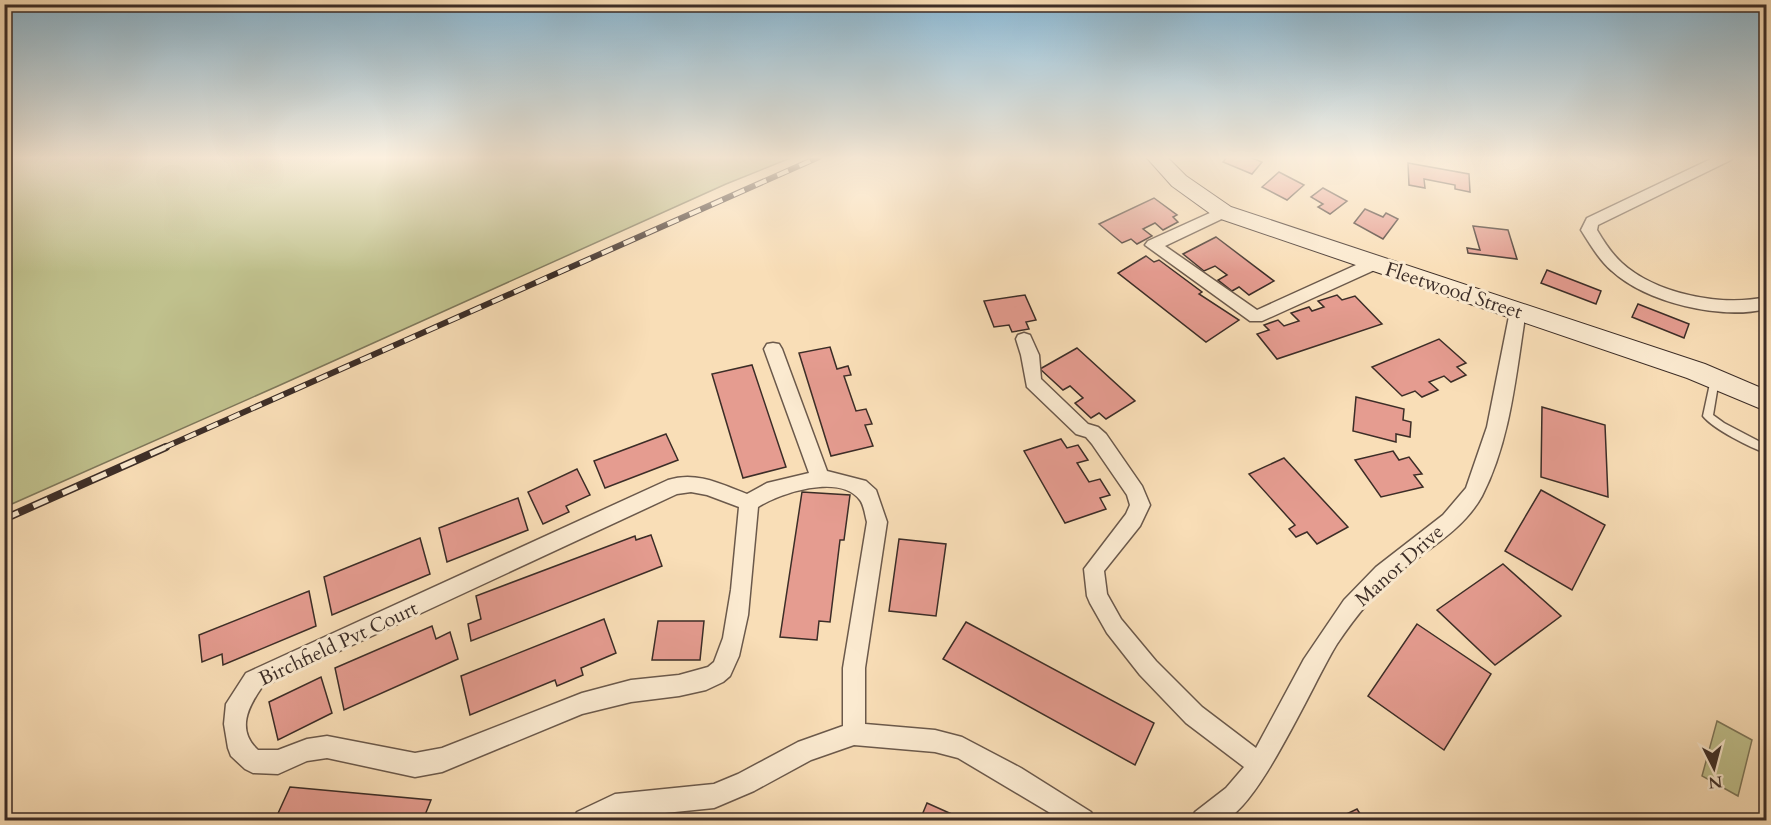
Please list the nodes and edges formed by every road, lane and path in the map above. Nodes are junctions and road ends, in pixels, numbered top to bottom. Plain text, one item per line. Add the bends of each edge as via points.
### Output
1 (1200, 196) edge
2 (1647, 196) edge
3 (1223, 212) junction
4 (1373, 264) junction
5 (1767, 303) edge
6 (1518, 311) junction
7 (1024, 339) dead end
8 (773, 349) dead end
9 (1715, 379) junction
10 (1767, 401) edge
11 (1767, 449) edge
12 (819, 478) junction
13 (749, 503) junction
14 (854, 734) junction
15 (1260, 765) junction
16 (585, 820) edge
17 (1083, 820) edge
18 (1203, 820) edge

1 - 3 street, Fleetwood Street
2 - 5 street via 1592,222 1588,230 1620,270 1670,293 1723,306 1746,308
3 - 4 street, Fleetwood Street
3 - 4 street via 1153,245 1256,317
4 - 6 street, Fleetwood Street
6 - 9 street, Fleetwood Street
6 - 15 street, Manor Drive via 1489,456 1474,494 1462,510 1396,563 1347,612 1311,667
7 - 15 street via 1033,382 1099,439 1140,505 1133,520 1094,568 1097,596 1114,626 1172,694
8 - 12 street
9 - 10 street, Fleetwood Street
9 - 11 lane via 1708,416
12 - 13 street via 767,491
12 - 14 street via 859,487 869,496 877,522 854,668
13 - 13 street, Birchfield Pvt Court via 730,654 721,671 699,682 603,696 442,760 415,765 327,747 278,762 253,761 239,748 237,704 254,680 675,486 709,487
14 - 16 street via 806,750 714,796 615,807
14 - 17 street via 935,741 962,748
15 - 18 street, Manor Drive via 1222,810

